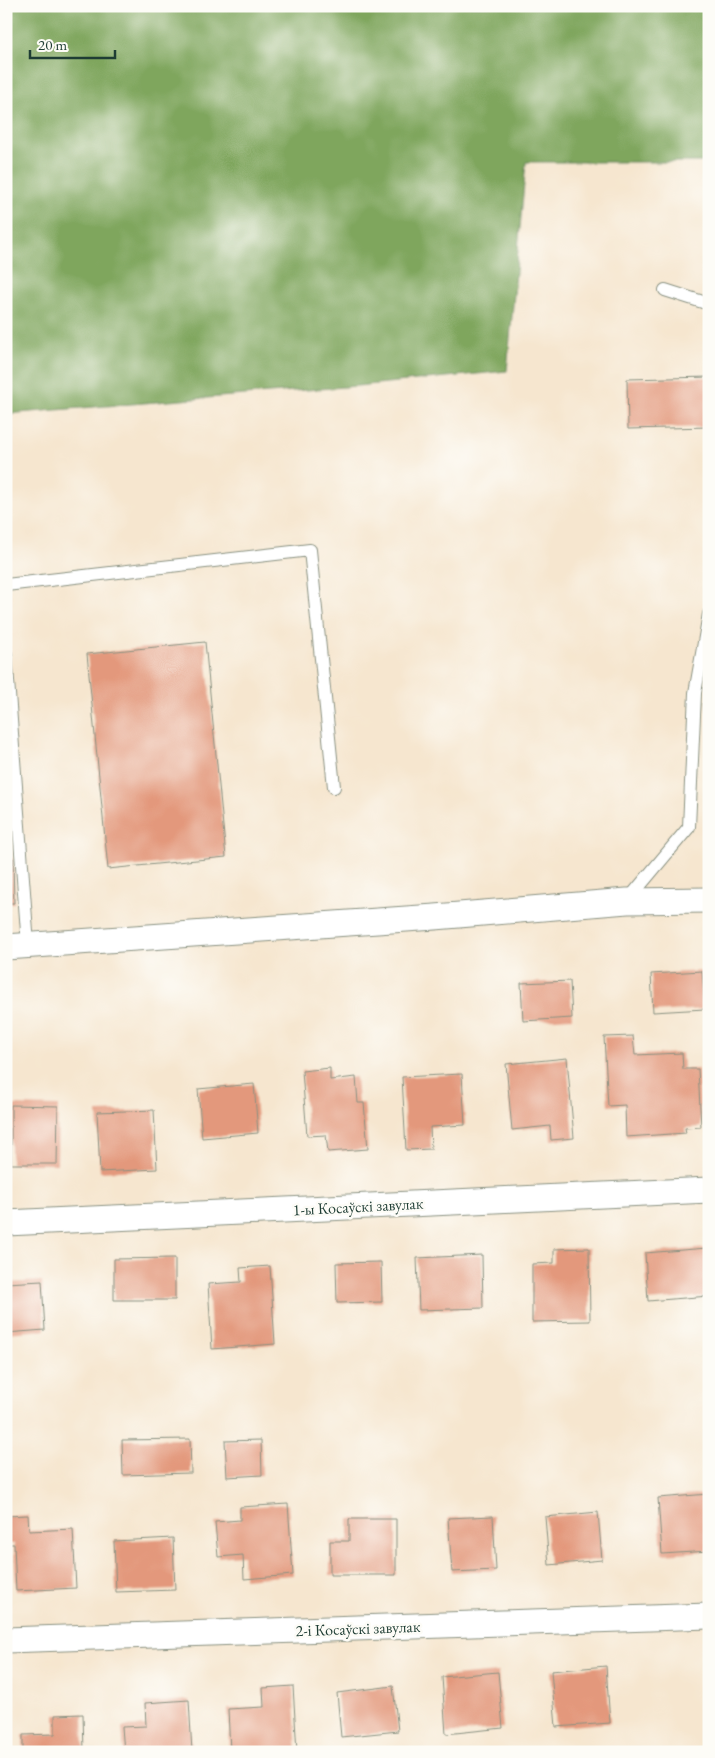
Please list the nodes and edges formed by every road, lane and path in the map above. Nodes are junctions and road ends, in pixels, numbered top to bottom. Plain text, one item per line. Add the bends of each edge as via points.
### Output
1 (665, 290) dead end
2 (709, 304) edge
3 (6, 585) edge
4 (709, 614) edge
5 (6, 654) edge
6 (334, 787) dead end
7 (709, 900) edge
8 (627, 902) junction
9 (17, 946) edge
10 (709, 1190) edge
11 (6, 1223) edge
12 (709, 1616) edge
13 (6, 1640) edge

1 - 2 lane
3 - 6 lane via 310,550
4 - 8 lane via 695,693 689,827
5 - 9 lane
7 - 8 street
8 - 9 street
10 - 11 street, 1-ы Косаўскі завулак
12 - 13 street, 2-і Косаўскі завулак

